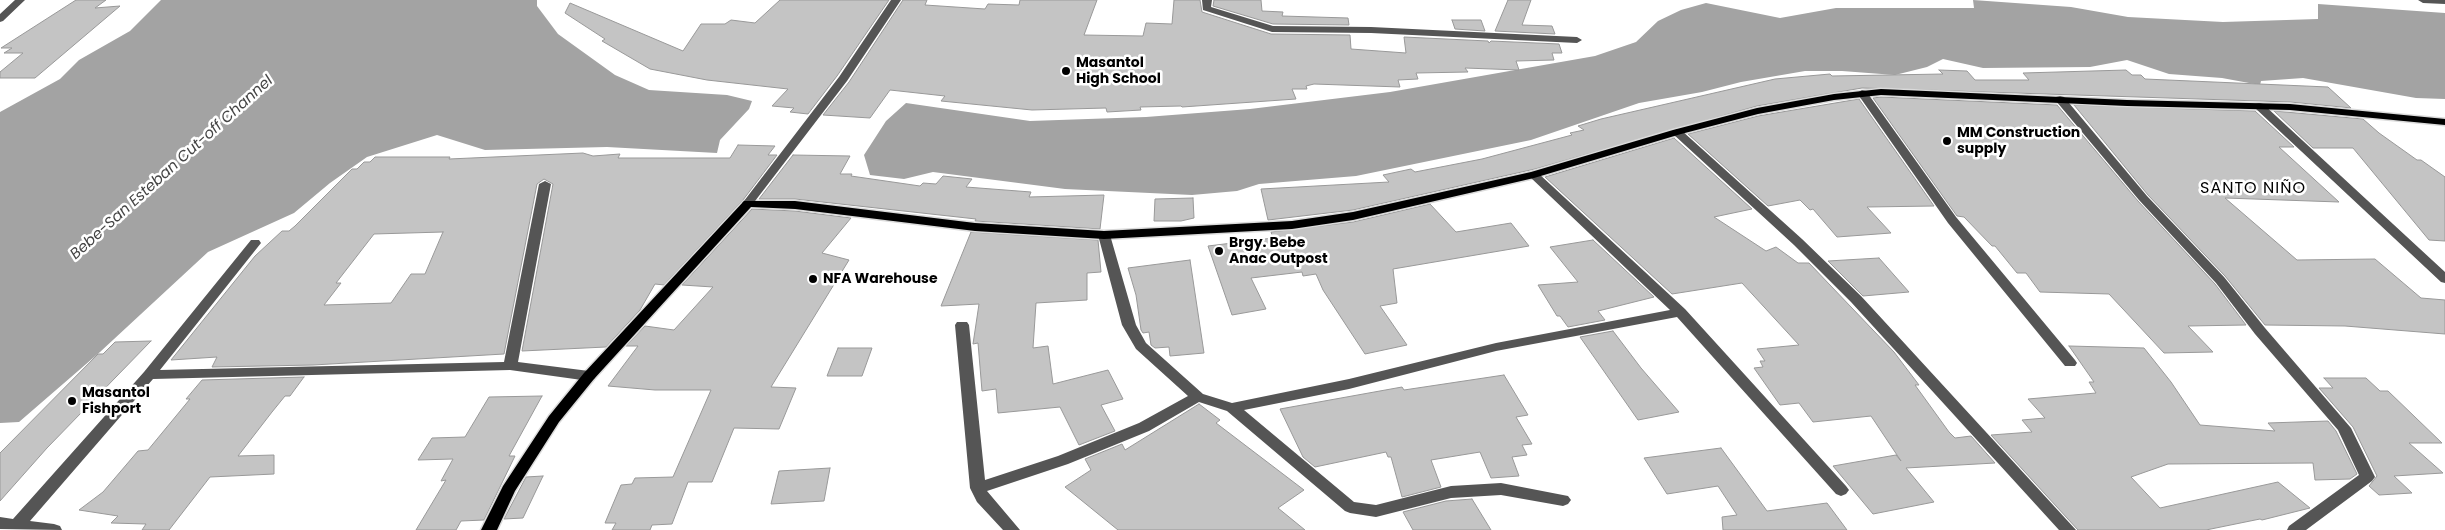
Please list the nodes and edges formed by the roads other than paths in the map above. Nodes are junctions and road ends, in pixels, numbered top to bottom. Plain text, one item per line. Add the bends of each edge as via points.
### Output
1 (20, 0) edge
2 (896, 0) edge
3 (1207, 0) edge
4 (2423, 0) edge
5 (2445, 1) edge
6 (0, 18) edge
7 (1577, 40) dead end
8 (1862, 93) junction
9 (2060, 100) junction
10 (2259, 106) junction
11 (2445, 122) edge
12 (1677, 132) junction
13 (1534, 175) junction
14 (545, 184) dead end
15 (748, 203) junction
16 (1104, 235) junction
17 (255, 243) dead end
18 (2445, 279) edge
19 (1680, 312) junction
20 (962, 325) dead end
21 (2070, 363) dead end
22 (510, 366) junction
23 (149, 375) junction
24 (590, 376) junction
25 (1198, 397) junction
26 (1232, 408) junction
27 (978, 488) junction
28 (1841, 490) dead end
29 (1563, 500) dead end
30 (0, 523) edge
31 (18, 524) junction
32 (54, 530) edge
33 (489, 530) edge
34 (1012, 530) edge
35 (2068, 530) edge
36 (2296, 530) edge

1 - 6 street
2 - 15 street via 842,79
3 - 7 street via 1206,8 1272,29 1371,30
4 - 5 street
8 - 9 main road
8 - 12 main road via 1784,105
8 - 21 street via 1952,220
9 - 10 main road
9 - 36 street via 2143,198 2220,280 2344,428 2367,477
10 - 11 main road via 2347,111
10 - 18 street
12 - 13 main road
12 - 35 street via 1856,299
13 - 16 main road via 1353,216 1292,225
13 - 19 street
14 - 22 street
15 - 16 main road via 795,205 975,227
15 - 24 main road
16 - 25 street via 1129,325 1141,346
17 - 23 street
19 - 26 street via 1496,347 1349,384
19 - 28 street
20 - 27 street
22 - 23 street
22 - 24 street
23 - 31 street
24 - 33 main road via 554,419 508,490
25 - 26 street
25 - 27 street via 1144,427
26 - 29 street via 1350,507 1376,511 1451,492 1502,489
27 - 34 street via 982,498
30 - 31 street
31 - 32 street

